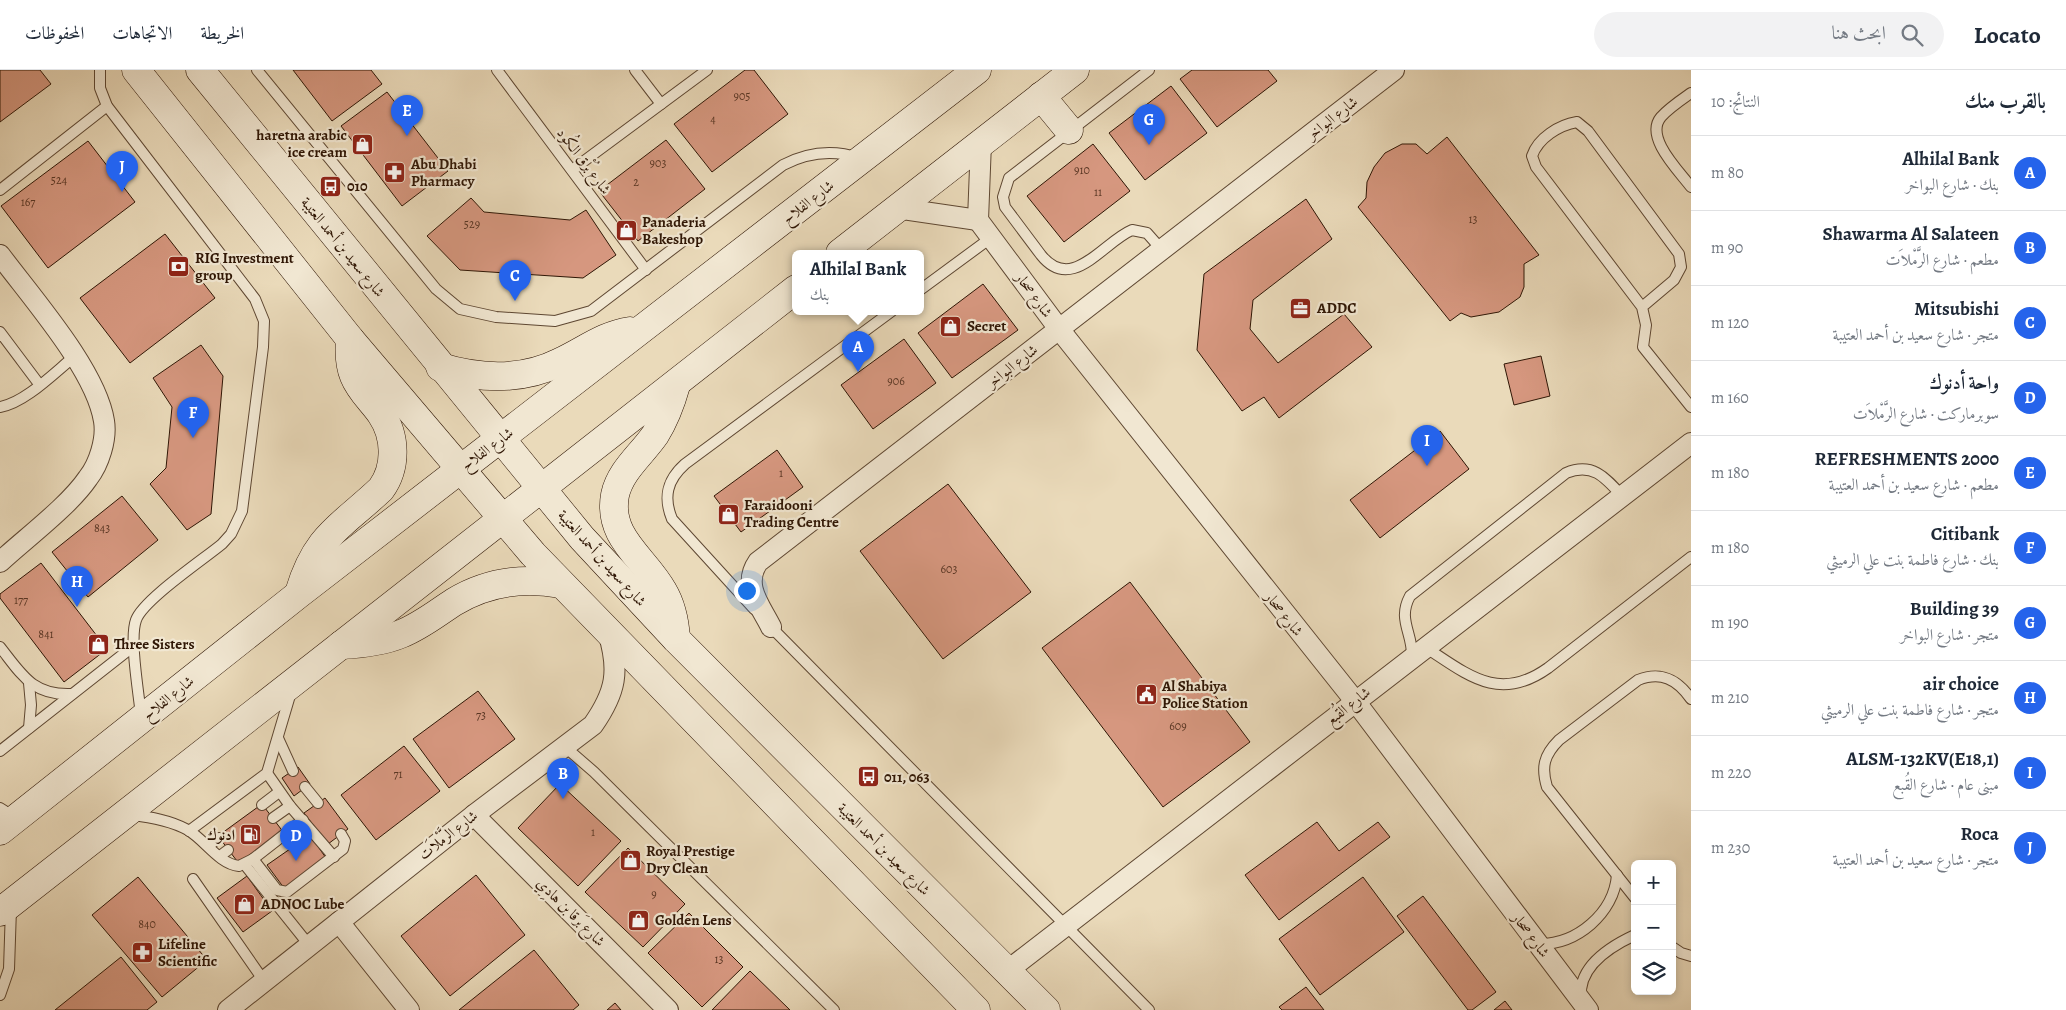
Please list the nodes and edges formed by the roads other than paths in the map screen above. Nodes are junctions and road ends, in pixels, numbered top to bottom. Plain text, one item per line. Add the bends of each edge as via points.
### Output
1 (100, 70) edge
2 (136, 70) edge
3 (200, 70) edge
4 (256, 70) edge
5 (497, 70) edge
6 (635, 70) edge
7 (707, 70) edge
8 (977, 70) edge
9 (1074, 70) edge
10 (1149, 70) edge
11 (1394, 70) edge
12 (1691, 93) edge
13 (1041, 96) junction
14 (661, 104) junction
15 (107, 106) junction
16 (1069, 130) junction
17 (981, 142) junction
18 (862, 159) junction
19 (572, 170) junction
20 (1691, 187) edge
21 (0, 190) edge
22 (896, 208) junction
23 (978, 220) junction
24 (992, 237) junction
25 (844, 250) edge
26 (1162, 250) junction
27 (0, 255) edge
28 (646, 270) junction
29 (924, 287) edge
30 (792, 292) edge
31 (1642, 307) junction
32 (887, 315) edge
33 (1059, 329) junction
34 (642, 330) junction
35 (0, 332) edge
36 (350, 339) junction
37 (75, 356) junction
38 (440, 367) junction
39 (39, 384) junction
40 (676, 385) junction
41 (0, 407) edge
42 (1691, 407) edge
43 (500, 438) junction
44 (1691, 443) edge
45 (460, 470) junction
46 (540, 488) junction
47 (1622, 496) junction
48 (502, 518) junction
49 (1691, 557) edge
50 (0, 562) edge
51 (561, 584) junction
52 (299, 594) junction
53 (772, 627) junction
54 (608, 632) junction
55 (676, 639) junction
56 (135, 644) junction
57 (341, 644) junction
58 (0, 647) edge
59 (1418, 652) junction
60 (293, 682) junction
61 (29, 683) junction
62 (72, 694) junction
63 (1691, 699) edge
64 (1355, 701) junction
65 (141, 719) junction
66 (29, 728) junction
67 (278, 738) junction
68 (564, 746) junction
69 (0, 751) edge
70 (293, 771) dead end
71 (267, 773) junction
72 (306, 787) dead end
73 (279, 792) junction
74 (318, 803) dead end
75 (262, 805) dead end
76 (290, 806) junction
77 (125, 815) junction
78 (474, 815) junction
79 (273, 818) dead end
80 (5, 819) edge
81 (303, 820) junction
82 (189, 831) junction
83 (341, 834) dead end
84 (219, 838) dead end
85 (208, 846) junction
86 (334, 857) junction
87 (249, 862) junction
88 (1617, 875) junction
89 (193, 879) dead end
90 (1631, 893) edge
91 (6, 908) edge
92 (339, 922) junction
93 (1067, 926) junction
94 (1631, 938) edge
95 (1538, 944) junction
96 (309, 945) junction
97 (1676, 949) edge
98 (1691, 956) edge
99 (1007, 970) junction
100 (264, 981) junction
101 (0, 995) edge
102 (1584, 1006) edge
103 (228, 1010) edge
104 (409, 1010) edge
105 (668, 1010) edge
106 (834, 1010) edge
107 (976, 1010) edge
108 (1046, 1010) edge
109 (1149, 1010) edge

1 - 15 lane via 100,88
2 - 36 main road
3 - 38 main road, شارع سعيد بن أحمد العتيبة
4 - 28 lane via 430,283 460,309 537,321 574,317 607,301
5 - 19 lane, شارع بُرْق الكُود
6 - 14 lane
7 - 14 lane
8 - 18 main road, شارع الفلاح
9 - 13 main road
10 - 16 lane
11 - 26 street, شارع البواخر
12 - 20 lane via 1660,118 1656,141
13 - 16 main road
13 - 17 main road
14 - 19 lane
15 - 21 lane
15 - 56 lane via 255,299 264,326 245,499 237,523 222,544 140,612 134,628
16 - 26 lane via 1009,178 1004,187 1005,207 1031,242 1046,261 1067,269 1082,266 1132,230 1147,233
17 - 22 main road
17 - 23 street
18 - 28 lane via 830,152 798,158 783,165
18 - 34 main road, شارع الفلاح
19 - 28 lane, شارع بُرْق الكُود
22 - 23 street
22 - 25 main road
23 - 24 street, شارع صحار
24 - 29 lane
24 - 33 street, شارع صحار
26 - 33 street, شارع البواخر
27 - 37 street
30 - 40 main road
31 - 31 lane via 1674,280 1682,267 1679,254 1588,131 1577,122 1563,124 1535,146 1532,156 1536,167
31 - 42 lane via 1646,325 1643,347
32 - 53 lane via 685,464 669,483 667,504 672,519
33 - 53 street, شارع البواخر via 758,562 752,570 750,587
33 - 64 street, شارع صحار
34 - 38 main road via 604,338 559,363 521,375 462,374
34 - 43 main road, شارع الفلاح
35 - 39 lane
36 - 45 main road
36 - 52 main road via 350,363 354,375 387,424 392,465 381,489 338,524 317,550
37 - 39 lane
37 - 50 street via 95,390 105,422 101,453 90,477 78,491
38 - 43 main road, شارع سعيد بن أحمد العتيبة
39 - 41 lane via 14,402
40 - 46 main road
40 - 55 main road via 655,435 621,479 614,505 616,524 624,542 656,580 669,602
43 - 45 main road, شارع الفلاح
43 - 46 main road, شارع سعيد بن أحمد العتيبة
44 - 47 street, شارع القُبع
45 - 48 main road
45 - 52 main road, شارع الفلاح
46 - 48 main road
46 - 55 main road, شارع سعيد بن أحمد العتيبة
47 - 59 street, شارع القُبع
47 - 59 lane via 1602,474 1594,470 1584,468 1566,473 1410,596 1404,622
48 - 51 main road
48 - 57 main road
49 - 59 lane via 1548,668 1518,684 1483,682
51 - 54 main road
51 - 57 main road via 527,580 495,584 468,595 419,626 400,634 375,642
52 - 65 main road, شارع الفلاح
53 - 93 lane
54 - 68 street, شارع الرَّمْلاَت via 616,656 615,681 607,704 593,725
54 - 107 main road
55 - 99 main road, شارع سعيد بن أحمد العتيبة
56 - 62 lane
56 - 65 lane
57 - 60 main road
58 - 61 lane
59 - 64 street, شارع القُبع
60 - 67 lane
60 - 77 main road
61 - 62 lane via 49,693
61 - 66 lane
62 - 66 lane
63 - 88 lane via 1672,679 1648,676 1638,680 1559,740 1544,761 1547,787
64 - 93 street, شارع القُبع
64 - 95 street, شارع صحار
65 - 80 main road, شارع الفلاح
66 - 69 lane
67 - 70 lane
67 - 71 lane
68 - 78 street, شارع الرَّمْلاَت
68 - 106 lane
71 - 73 lane
71 - 82 lane
72 - 74 lane
73 - 75 lane
73 - 76 lane
76 - 79 lane
76 - 81 lane
77 - 82 lane via 158,819
77 - 91 main road
78 - 92 street, شارع الرَّمْلاَت
78 - 105 street, شارع بَرقا بن هادِي
81 - 86 lane
81 - 87 lane
82 - 85 lane
83 - 86 lane via 344,845
84 - 85 lane
85 - 87 lane via 224,853 230,864
86 - 87 lane via 287,892 277,890
87 - 96 lane
88 - 90 lane
88 - 95 lane via 1612,899 1601,914 1571,938
89 - 100 lane
91 - 101 lane via 9,969
92 - 96 street, شارع الرَّمْلاَت
92 - 104 street
93 - 99 street, شارع القُبع
93 - 109 lane
94 - 102 lane via 1616,945 1589,967 1580,989
95 - 102 street, شارع صحار
96 - 100 street, شارع الرَّمْلاَت
97 - 98 lane
99 - 108 main road, شارع سعيد بن أحمد العتيبة
100 - 103 street, شارع الرَّمْلاَت

